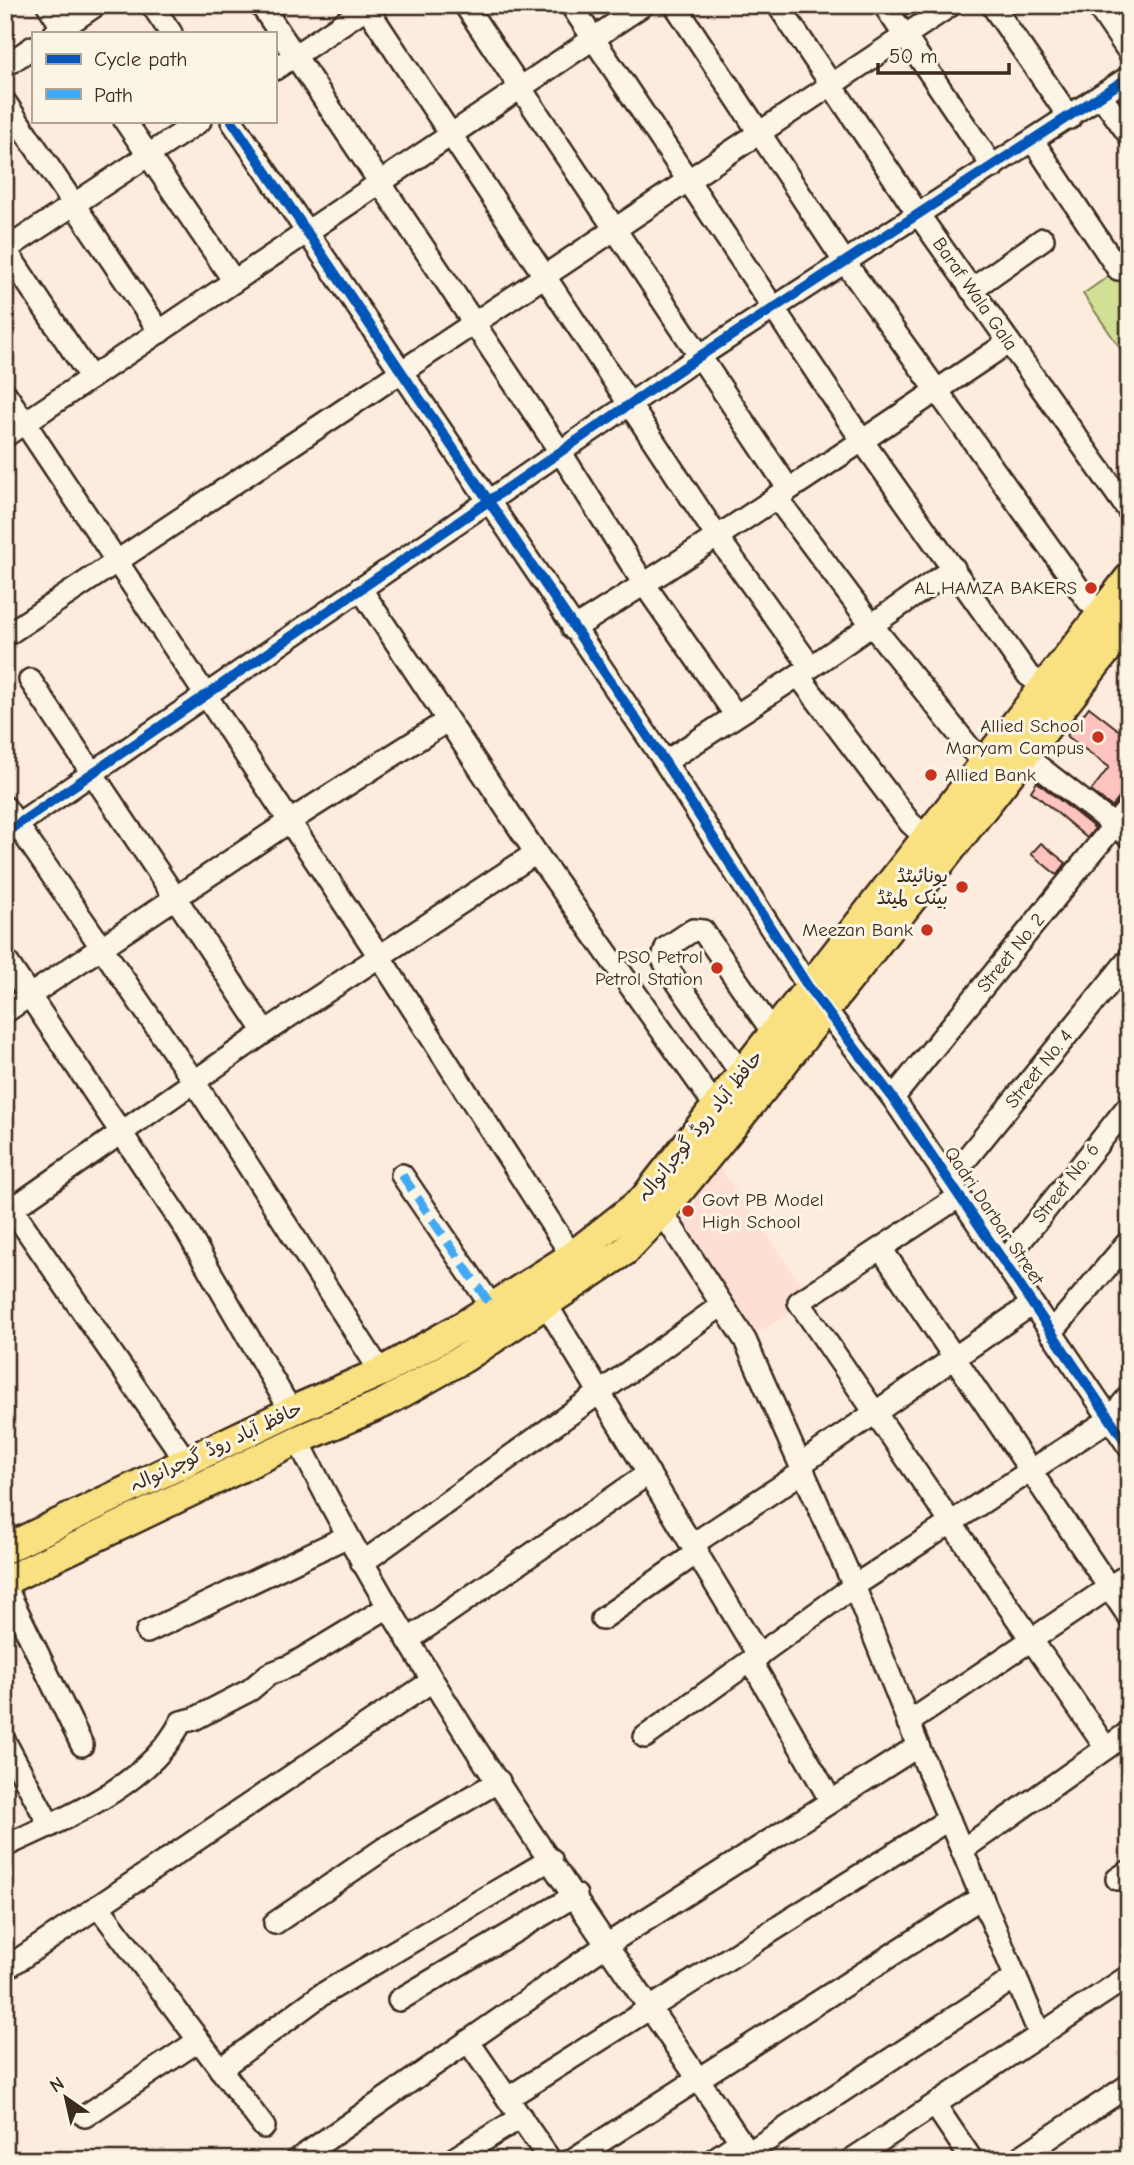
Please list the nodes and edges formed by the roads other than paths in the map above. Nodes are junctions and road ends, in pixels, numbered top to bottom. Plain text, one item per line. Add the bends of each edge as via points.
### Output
1 (48, 5) edge
2 (96, 5) edge
3 (152, 5) edge
4 (261, 5) edge
5 (465, 5) edge
6 (571, 5) edge
7 (643, 5) edge
8 (675, 5) edge
9 (778, 5) edge
10 (884, 5) edge
11 (951, 5) edge
12 (992, 5) edge
13 (1097, 5) edge
14 (367, 6) edge
15 (61, 32) edge
16 (170, 32) edge
17 (905, 35) junction
18 (594, 38) junction
19 (32, 48) edge
20 (1129, 52) edge
21 (295, 56) junction
22 (5, 66) edge
23 (276, 68) edge
24 (1129, 77) edge
25 (831, 85) junction
26 (520, 88) junction
27 (1101, 96) junction
28 (5, 102) edge
29 (1070, 118) junction
30 (126, 122) edge
31 (199, 122) edge
32 (233, 122) edge
33 (759, 133) junction
34 (451, 135) junction
35 (1129, 135) edge
36 (1033, 141) junction
37 (150, 157) junction
38 (993, 167) junction
39 (687, 179) junction
40 (380, 183) junction
41 (72, 205) junction
42 (918, 214) junction
43 (615, 227) junction
44 (307, 232) junction
45 (1043, 239) dead end
46 (5, 250) edge
47 (844, 261) junction
48 (1118, 269) dead end
49 (545, 274) junction
50 (234, 281) junction
51 (971, 290) junction
52 (773, 307) junction
53 (472, 323) junction
54 (160, 332) junction
55 (1009, 342) junction
56 (700, 356) junction
57 (400, 372) junction
58 (91, 378) junction
59 (937, 390) junction
60 (5, 393) edge
61 (631, 403) junction
62 (25, 423) junction
63 (5, 436) edge
64 (861, 439) junction
65 (561, 453) junction
66 (782, 492) junction
67 (488, 503) junction
68 (1129, 511) edge
69 (718, 538) junction
70 (117, 561) junction
71 (954, 568) junction
72 (1129, 578) edge
73 (644, 584) junction
74 (359, 588) junction
75 (1101, 612) junction
76 (1129, 622) edge
77 (870, 624) junction
78 (573, 629) junction
79 (5, 636) edge
80 (805, 671) junction
81 (30, 680) dead end
82 (1044, 686) junction
83 (206, 695) junction
84 (735, 714) junction
85 (447, 722) junction
86 (1025, 756) junction
87 (665, 762) junction
88 (985, 762) junction
89 (92, 776) junction
90 (1129, 807) edge
91 (290, 821) junction
92 (9, 822) edge
93 (1122, 831) edge
94 (926, 837) junction
95 (536, 853) junction
96 (175, 897) junction
97 (100, 948) junction
98 (379, 956) junction
99 (5, 959) edge
100 (1129, 959) edge
101 (29, 996) junction
102 (817, 998) junction
103 (5, 1012) edge
104 (265, 1032) junction
105 (774, 1034) junction
106 (742, 1075) junction
107 (195, 1083) junction
108 (893, 1098) junction
109 (1129, 1105) edge
110 (716, 1107) junction
111 (122, 1134) junction
112 (402, 1175) dead end
113 (955, 1188) junction
114 (662, 1212) junction
115 (1129, 1241) edge
116 (882, 1250) junction
117 (572, 1256) junction
118 (1004, 1262) junction
119 (546, 1304) junction
120 (1032, 1304) junction
121 (722, 1305) junction
122 (492, 1307) junction
123 (1051, 1333) junction
124 (953, 1356) junction
125 (381, 1372) junction
126 (600, 1392) junction
127 (1129, 1396) edge
128 (291, 1411) junction
129 (877, 1414) junction
130 (1110, 1419) junction
131 (298, 1440) junction
132 (1129, 1447) edge
133 (186, 1461) junction
134 (803, 1467) junction
135 (1031, 1471) junction
136 (649, 1473) junction
137 (954, 1522) junction
138 (346, 1536) junction
139 (696, 1548) junction
140 (5, 1549) edge
141 (362, 1563) junction
142 (1129, 1574) edge
143 (5, 1583) edge
144 (854, 1586) junction
145 (1110, 1588) junction
146 (388, 1608) junction
147 (1129, 1617) edge
148 (602, 1619) dead end
149 (147, 1632) dead end
150 (408, 1640) junction
151 (1033, 1640) junction
152 (755, 1659) junction
153 (432, 1681) junction
154 (908, 1724) junction
155 (1129, 1732) edge
156 (645, 1737) dead end
157 (5, 1742) edge
158 (82, 1745) dead end
159 (918, 1746) junction
160 (1106, 1748) junction
161 (499, 1781) junction
162 (831, 1801) junction
163 (949, 1819) junction
164 (50, 1826) junction
165 (5, 1846) edge
166 (962, 1850) junction
167 (551, 1859) junction
168 (576, 1895) junction
169 (982, 1897) junction
170 (98, 1906) junction
171 (275, 1923) dead end
172 (608, 1944) junction
173 (5, 1969) edge
174 (1129, 1976) edge
175 (1016, 1977) junction
176 (399, 2000) dead end
177 (650, 2006) junction
178 (1040, 2035) junction
179 (198, 2040) junction
180 (468, 2041) junction
181 (220, 2069) junction
182 (699, 2078) junction
183 (1129, 2085) edge
184 (508, 2098) junction
185 (935, 2105) junction
186 (85, 2116) dead end
187 (520, 2117) junction
188 (264, 2127) dead end
189 (747, 2151) edge
190 (297, 2160) edge
191 (452, 2160) edge
192 (550, 2160) edge
193 (572, 2160) edge
194 (713, 2160) edge
195 (851, 2160) edge
196 (972, 2160) edge
197 (1016, 2160) edge

1 - 15 street
2 - 15 street
3 - 16 street
4 - 21 street
5 - 26 street
6 - 18 street
7 - 18 street
8 - 33 street
9 - 25 street, Baraf Wala Gala
10 - 17 street
11 - 17 street
12 - 29 street
13 - 20 street
14 - 21 street
14 - 34 street
17 - 25 street
17 - 38 street
18 - 26 street
18 - 39 street
19 - 22 street
21 - 23 street
21 - 40 street
24 - 27 street
25 - 33 street
25 - 42 street, Baraf Wala Gala
26 - 34 street
26 - 43 street
27 - 29 street
27 - 35 street
28 - 41 street
29 - 36 street
30 - 37 street
31 - 37 street
32 - 44 street, Qadri Darbar Street
33 - 39 street
33 - 47 street
34 - 40 street
34 - 49 street
36 - 38 street
36 - 48 street
37 - 41 street
37 - 50 street
38 - 42 street
39 - 43 street
39 - 52 street
40 - 44 street
40 - 53 street
41 - 46 street
41 - 54 street
42 - 47 street
42 - 51 street, Baraf Wala Gala
43 - 49 street
43 - 56 street
44 - 50 street
44 - 57 street, Qadri Darbar Street
45 - 51 street
46 - 58 street
47 - 52 street
47 - 59 street
49 - 53 street
49 - 61 street
50 - 54 street
51 - 55 street, Baraf Wala Gala
52 - 56 street
52 - 64 street
53 - 57 street
53 - 65 street
54 - 58 street
55 - 59 street
55 - 68 street, Baraf Wala Gala
56 - 61 street
56 - 66 street
57 - 67 street, Qadri Darbar Street
57 - 70 street
58 - 62 street
59 - 64 street
59 - 75 street via 1088,601
60 - 62 street
61 - 65 street
61 - 69 street
62 - 63 street
62 - 70 street
64 - 66 street
64 - 71 street
65 - 67 street
65 - 73 street
66 - 69 street
66 - 77 street
67 - 74 street
67 - 78 street, Qadri Darbar Street
69 - 73 street
69 - 80 street
70 - 79 street
70 - 83 street
71 - 77 street
71 - 82 street via 1028,675
72 - 75 main road, حافظ آباد روڈ گوجرانوالہ
73 - 78 street
73 - 84 street
74 - 83 street
74 - 85 street
75 - 82 main road, حافظ آباد روڈ گوجرانوالہ
76 - 86 main road, حافظ آباد روڈ گوجرانوالہ
77 - 80 street
77 - 88 street
78 - 87 street, Qadri Darbar Street
80 - 84 street
80 - 94 street via 910,823
81 - 89 street
82 - 88 main road, حافظ آباد روڈ گوجرانوالہ
83 - 89 street
83 - 91 street
84 - 87 street
85 - 91 street
85 - 95 street
86 - 93 street
86 - 102 main road, حافظ آباد روڈ گوجرانوالہ
87 - 102 street, Qadri Darbar Street
88 - 94 main road, حافظ آباد روڈ گوجرانوالہ
89 - 92 street
89 - 96 street
90 - 93 street, Street No. 2
91 - 96 street
91 - 98 street
92 - 97 street
93 - 108 street, Street No. 2
94 - 102 main road, حافظ آباد روڈ گوجرانوالہ
95 - 98 street
95 - 110 street
96 - 97 street
96 - 104 street
97 - 101 street
97 - 107 street
98 - 104 street
98 - 117 street
99 - 101 street
100 - 113 street, Street No. 4
101 - 103 street
101 - 111 street
102 - 105 main road, حافظ آباد روڈ گوجرانوالہ
102 - 108 street, Qadri Darbar Street
102 - 114 main road, حافظ آباد روڈ گوجرانوالہ
104 - 107 street
105 - 106 main road, حافظ آباد روڈ گوجرانوالہ
105 - 106 street via 703,931 693,930 666,948 663,959 667,969
106 - 110 main road, حافظ آباد روڈ گوجرانوالہ
107 - 111 street
107 - 125 street
108 - 113 street, Qadri Darbar Street
109 - 118 street, Street No. 6
110 - 117 main road, حافظ آباد روڈ گوجرانوالہ via 643,1200
111 - 128 street via 185,1228
111 - 133 street via 12,1209
112 - 122 street
113 - 116 street, Street No. 4
113 - 118 street, Qadri Darbar Street
114 - 119 main road, حافظ آباد روڈ گوجرانوالہ via 625,1251
114 - 121 street
115 - 123 street
116 - 124 street
116 - 129 street, Street No. 4 via 799,1302
117 - 122 main road, حافظ آباد روڈ گوجرانوالہ
118 - 120 street, Qadri Darbar Street
119 - 126 street
119 - 131 main road, حافظ آباد روڈ گوجرانوالہ via 386,1402
120 - 123 street, Qadri Darbar Street
120 - 124 street
121 - 126 street
121 - 134 street via 745,1340
122 - 125 main road, حافظ آباد روڈ گوجرانوالہ
123 - 130 street, Qadri Darbar Street
124 - 129 street
124 - 135 street
125 - 128 main road, حافظ آباد روڈ گوجرانوالہ
126 - 136 street
126 - 141 street
127 - 130 street
128 - 133 main road, حافظ آباد روڈ گوجرانوالہ
129 - 134 street
129 - 137 street
130 - 132 street, Qadri Darbar Street
130 - 135 street
131 - 138 street
131 - 143 main road, حافظ آباد روڈ گوجرانوالہ
133 - 140 main road, حافظ آباد روڈ گوجرانوالہ
134 - 139 street
134 - 144 street
135 - 137 street
135 - 145 street
136 - 139 street
136 - 150 street
137 - 144 street
137 - 151 street
138 - 141 street
138 - 149 street
139 - 148 street
139 - 152 street
141 - 146 street
142 - 145 street
143 - 158 street
144 - 152 street
144 - 154 street
145 - 147 street
145 - 151 street
146 - 150 street
146 - 164 street via 269,1674 250,1690 181,1722 169,1744 124,1783
150 - 153 street
151 - 154 street
151 - 160 street
152 - 156 street
152 - 162 street
153 - 161 street
153 - 170 street
154 - 159 street
155 - 160 street
157 - 164 street
159 - 162 street
159 - 163 street
160 - 166 street
161 - 167 street
161 - 171 street via 385,1848
162 - 172 street
163 - 166 street
163 - 177 street
164 - 165 street
166 - 169 street
167 - 168 street
167 - 181 street via 321,1995
168 - 172 street
168 - 176 street
169 - 175 street
169 - 182 street
170 - 173 street
170 - 179 street
172 - 177 street
172 - 180 street
174 - 178 street
175 - 178 street
175 - 189 street
177 - 182 street
177 - 184 street
178 - 185 street
179 - 181 street
179 - 186 street
180 - 184 street
180 - 190 street
181 - 188 street
182 - 189 street
182 - 193 street
183 - 197 street
184 - 187 street
185 - 195 street
185 - 196 street
187 - 191 street
187 - 192 street
189 - 194 street

